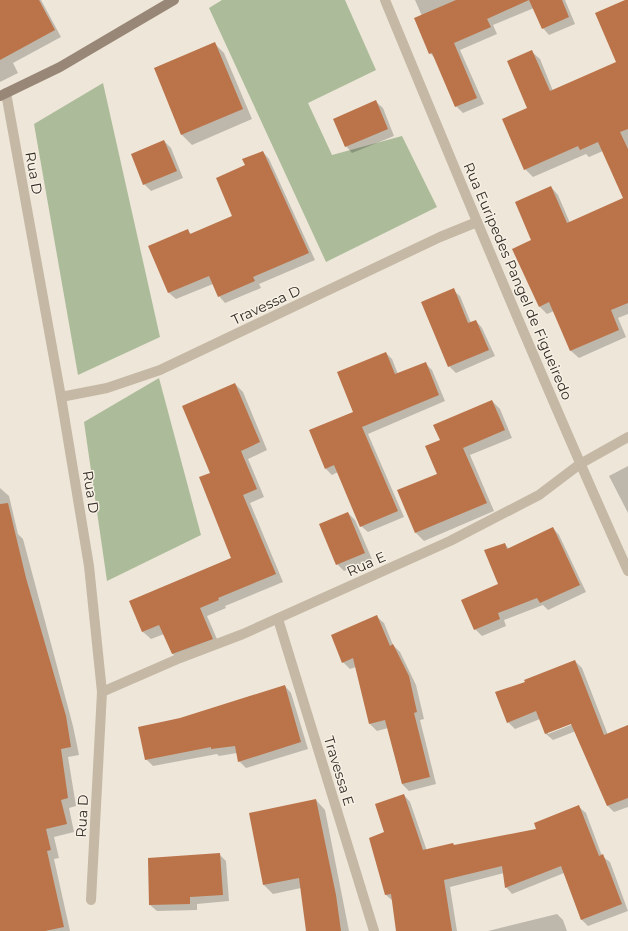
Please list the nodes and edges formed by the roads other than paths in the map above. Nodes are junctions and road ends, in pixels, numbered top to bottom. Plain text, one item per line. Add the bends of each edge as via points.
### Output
1 (174, 0) edge
2 (385, 0) edge
3 (3, 95) edge
4 (477, 222) junction
5 (61, 397) junction
6 (628, 438) edge
7 (580, 464) junction
8 (628, 571) edge
9 (278, 619) junction
10 (102, 692) junction
11 (91, 900) dead end
12 (374, 931) edge

1 - 3 main road via 60,67
2 - 4 street, Rua Euripedes Pangel de Figueiredo
3 - 5 street, Rua D
4 - 5 street, Travessa D via 440,237 160,370 107,388
4 - 7 street, Rua Euripedes Pangel de Figueiredo
5 - 10 street, Rua D via 89,566
6 - 7 street, Rua E
7 - 8 street, Rua Euripedes Pangel de Figueiredo
7 - 9 street, Rua E via 539,495 450,541
9 - 10 street, Rua E
9 - 12 street, Travessa E
10 - 11 street, Rua D

